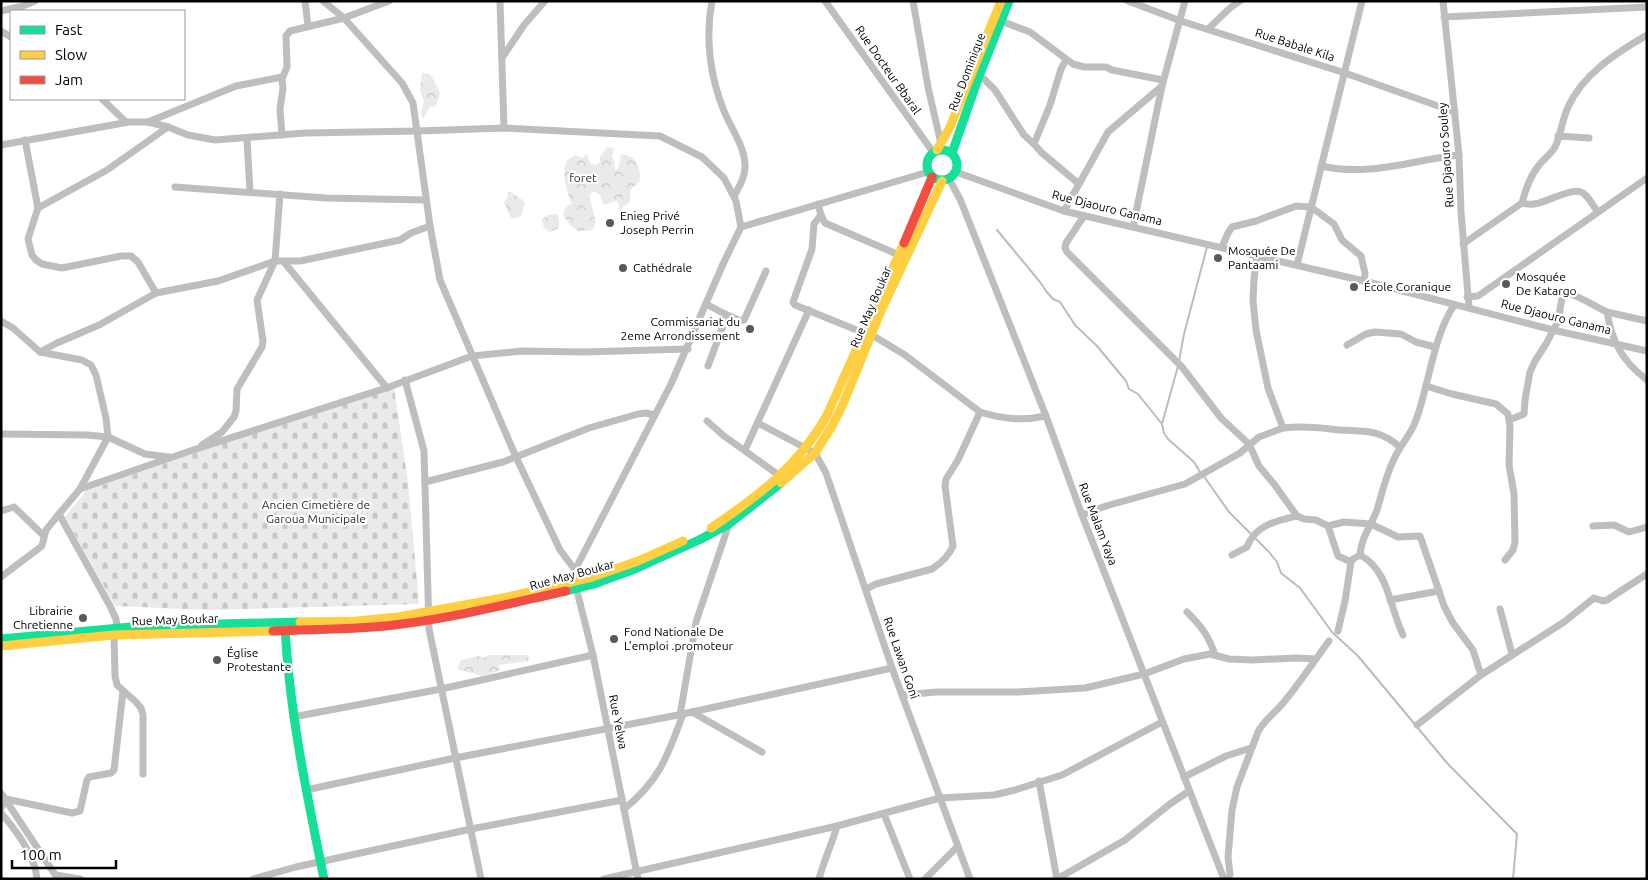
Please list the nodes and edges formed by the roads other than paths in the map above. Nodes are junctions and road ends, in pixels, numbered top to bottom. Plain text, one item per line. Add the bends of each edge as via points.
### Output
1 (35, 1) edge
2 (305, 1) edge
3 (323, 1) edge
4 (389, 1) edge
5 (500, 1) edge
6 (545, 1) edge
7 (712, 1) edge
8 (826, 1) edge
9 (913, 1) edge
10 (1001, 1) edge
11 (1009, 1) edge
12 (1128, 1) edge
13 (1186, 1) edge
14 (1240, 1) edge
15 (1362, 1) edge
16 (1444, 1) edge
17 (1647, 7) edge
18 (1, 11) edge
19 (1444, 17) junction
20 (344, 18) junction
21 (1001, 21) junction
22 (1181, 21) junction
23 (308, 26) junction
24 (1208, 29) junction
25 (1647, 36) edge
26 (502, 58) junction
27 (1066, 60) junction
28 (1345, 73) junction
29 (980, 74) junction
30 (282, 77) junction
31 (1163, 83) junction
32 (103, 100) edge
33 (1455, 112) junction
34 (126, 122) junction
35 (148, 122) junction
36 (168, 127) junction
37 (504, 128) junction
38 (418, 131) junction
39 (282, 135) junction
40 (1558, 136) junction
41 (1589, 138) dead end
42 (247, 139) junction
43 (25, 140) junction
44 (1, 144) edge
45 (1034, 144) junction
46 (937, 149) junction
47 (952, 153) junction
48 (1459, 155) junction
49 (1321, 166) junction
50 (930, 174) junction
51 (949, 177) junction
52 (1647, 178) edge
53 (1079, 184) junction
54 (175, 188) dead end
55 (250, 192) junction
56 (280, 194) junction
57 (734, 196) junction
58 (426, 200) junction
59 (1522, 203) junction
60 (818, 204) junction
61 (1311, 207) junction
62 (38, 208) junction
63 (1064, 211) junction
64 (1598, 212) junction
65 (820, 215) junction
66 (1084, 216) junction
67 (430, 226) junction
68 (741, 227) junction
69 (1133, 227) junction
70 (1463, 244) junction
71 (1219, 246) junction
72 (899, 255) junction
73 (1257, 256) junction
74 (275, 261) junction
75 (284, 262) junction
76 (1297, 265) junction
77 (766, 271) dead end
78 (1364, 281) junction
79 (156, 294) junction
80 (1467, 297) junction
81 (706, 304) junction
82 (1454, 305) junction
83 (1469, 307) junction
84 (809, 310) junction
85 (1607, 312) junction
86 (727, 315) junction
87 (1, 321) edge
88 (1647, 321) edge
89 (1553, 330) junction
90 (868, 334) junction
91 (1616, 343) junction
92 (1347, 345) dead end
93 (1435, 347) junction
94 (688, 349) junction
95 (1647, 351) edge
96 (40, 352) junction
97 (472, 356) junction
98 (708, 366) dead end
99 (405, 380) junction
100 (1647, 380) edge
101 (1426, 386) junction
102 (387, 388) junction
103 (980, 412) junction
104 (654, 415) junction
105 (1046, 416) junction
106 (1509, 420) junction
107 (706, 421) dead end
108 (758, 423) junction
109 (1283, 428) junction
110 (1, 434) edge
111 (108, 438) junction
112 (1249, 444) junction
113 (1400, 447) junction
114 (193, 450) junction
115 (745, 450) junction
116 (811, 451) junction
117 (172, 457) junction
118 (516, 457) junction
119 (780, 476) junction
120 (425, 482) junction
121 (80, 489) junction
122 (1, 511) edge
123 (59, 514) junction
124 (1082, 515) junction
125 (1297, 516) junction
126 (729, 524) junction
127 (1371, 524) junction
128 (1328, 526) junction
129 (1593, 526) dead end
130 (1647, 527) edge
131 (44, 536) junction
132 (1232, 555) dead end
133 (1360, 556) junction
134 (1505, 560) dead end
135 (1351, 562) junction
136 (575, 570) junction
137 (1647, 574) edge
138 (1, 577) edge
139 (577, 585) junction
140 (866, 589) junction
141 (1439, 591) junction
142 (1390, 600) junction
143 (1500, 609) dead end
144 (1187, 612) dead end
145 (427, 616) junction
146 (285, 625) junction
147 (115, 631) junction
148 (1338, 631) dead end
149 (1403, 635) dead end
150 (1, 639) edge
151 (1329, 641) dead end
152 (1, 646) edge
153 (1512, 654) junction
154 (593, 655) junction
155 (1215, 655) junction
156 (1316, 659) junction
157 (892, 668) junction
158 (1144, 674) junction
159 (1481, 675) junction
160 (441, 688) junction
161 (123, 691) junction
162 (902, 695) junction
163 (692, 712) junction
164 (682, 714) junction
165 (294, 717) junction
166 (1162, 722) junction
167 (1417, 725) dead end
168 (608, 728) junction
169 (1251, 748) junction
170 (762, 752) dead end
171 (455, 758) junction
172 (143, 774) dead end
173 (1184, 777) junction
174 (1039, 781) junction
175 (306, 790) junction
176 (1189, 791) junction
177 (3, 796) edge
178 (940, 798) junction
179 (622, 800) junction
180 (1, 808) edge
181 (624, 809) junction
182 (1, 813) edge
183 (884, 814) junction
184 (838, 826) junction
185 (471, 829) junction
186 (958, 846) junction
187 (321, 862) junction
188 (637, 875) edge
189 (57, 877) edge
190 (37, 879) edge
191 (80, 879) edge
192 (253, 879) edge
193 (324, 879) edge
194 (481, 879) edge
195 (604, 879) edge
196 (819, 879) edge
197 (910, 879) edge
198 (925, 879) edge
199 (970, 879) edge
200 (1226, 879) edge

1 - 18 street
2 - 23 street
3 - 20 street
4 - 20 street
5 - 26 street
6 - 26 street
7 - 57 street via 708,25 712,66 721,104 745,164 744,177
8 - 46 street, Rue Docteur Bbaral
9 - 46 street
10 - 46 main road, Rue Dominique
11 - 21 main road, Rue Dominique
12 - 22 street, Rue Babale Kila
13 - 22 street
14 - 24 street
15 - 28 street
16 - 19 street, Rue Djaouro Souley
17 - 19 street
19 - 33 street, Rue Djaouro Souley
20 - 23 street
20 - 38 street via 408,92
21 - 27 street via 1030,32
21 - 29 main road, Rue Dominique
22 - 24 street, Rue Babale Kila
22 - 31 street
23 - 30 street via 290,31 286,36 287,66
24 - 28 street, Rue Babale Kila
25 - 40 street via 1591,73 1573,97
26 - 37 street
27 - 31 street
27 - 45 street
28 - 33 street, Rue Babale Kila
28 - 49 street
29 - 45 street
29 - 47 main road, Rue Dominique
30 - 35 street via 236,86
30 - 39 street
31 - 53 street via 1108,132
31 - 69 street
32 - 34 street
33 - 48 street, Rue Djaouro Souley
34 - 35 street
34 - 43 street
35 - 36 street
36 - 42 street via 201,138
36 - 62 street via 107,170
37 - 38 street
37 - 57 street via 660,136 708,161 728,183
38 - 39 street
38 - 58 street
39 - 42 street
40 - 41 street
40 - 59 street via 1554,148 1538,167
42 - 55 street
43 - 44 street
43 - 62 street
45 - 53 street
46 - 47 main road
46 - 50 main road via 927,161
47 - 51 main road via 957,162
48 - 49 street via 1369,170 1338,170
48 - 70 street, Rue Djaouro Souley
49 - 61 street
50 - 51 main road
50 - 60 street
50 - 72 main road, Rue May Boukar via 925,196
51 - 63 street, Rue Djaouro Ganama
51 - 90 main road, Rue May Boukar
51 - 105 street, Rue Malam Yaya
52 - 64 street
53 - 63 street
54 - 55 street
55 - 56 street
56 - 58 street
56 - 74 street
57 - 68 street
58 - 67 street
59 - 64 street via 1533,204 1579,191
59 - 70 street
60 - 65 street
60 - 68 street
61 - 71 street via 1296,206 1232,227
61 - 76 street
61 - 78 street via 1334,224 1342,240 1361,256
62 - 79 street via 28,239 36,260 62,268 131,256 138,262
63 - 66 street, Rue Djaouro Ganama
64 - 80 street via 1478,296
65 - 72 street via 825,223
65 - 84 street via 814,224 812,249 793,302
66 - 69 street, Rue Djaouro Ganama
66 - 112 street via 1066,243 1067,252 1182,367 1221,418
67 - 75 street via 400,240
67 - 97 street via 440,280
68 - 81 street
69 - 71 street, Rue Djaouro Ganama
70 - 80 street, Rue Djaouro Souley
71 - 73 street, Rue Djaouro Ganama
72 - 90 main road, Rue May Boukar
73 - 76 street, Rue Djaouro Ganama
73 - 109 street via 1254,279 1256,330 1268,388
74 - 75 street
74 - 79 street via 218,281
74 - 114 street via 257,300 262,347 237,389 234,417 222,432
75 - 102 street
76 - 78 street, Rue Djaouro Ganama
77 - 86 street via 746,318 741,321
78 - 82 street, Rue Djaouro Ganama
79 - 96 street
80 - 83 street, Rue Djaouro Souley
81 - 86 street
81 - 94 street
82 - 83 street, Rue Djaouro Ganama
82 - 93 street
83 - 89 street, Rue Djaouro Ganama
84 - 90 street
84 - 108 street
85 - 88 street
85 - 89 street via 1566,293
85 - 91 street
86 - 98 street
87 - 96 street
89 - 91 street, Rue Djaouro Ganama
89 - 106 street via 1530,372 1524,414
90 - 103 street via 905,355
90 - 116 main road, Rue May Boukar via 843,404 832,426
91 - 95 street, Rue Djaouro Ganama
91 - 100 street via 1624,358
92 - 93 street via 1375,332 1401,334
93 - 101 street
94 - 97 street via 522,351
94 - 104 street
96 - 111 street via 82,360 91,365 96,375
97 - 99 street
97 - 118 street
99 - 102 street
99 - 120 street via 422,441
101 - 106 street via 1496,404 1508,414
101 - 113 street via 1411,434
102 - 114 street
103 - 105 street via 1019,420
103 - 140 street via 946,479 953,546 950,552 932,569
104 - 118 street via 638,414 589,428
104 - 136 street
105 - 124 street, Rue Malam Yaya
106 - 134 street via 1509,465 1516,542
107 - 115 street
108 - 115 street
108 - 116 street
109 - 112 street via 1266,433
109 - 113 street via 1364,430
110 - 111 street
111 - 117 street via 145,454
111 - 121 street
112 - 124 street via 1240,453 1185,484
112 - 125 street via 1259,466
113 - 127 street
114 - 117 street
115 - 119 street
116 - 119 main road, Rue May Boukar
116 - 126 main road, Rue May Boukar via 777,488
116 - 140 street, Rue Lawan Goni via 826,473
117 - 121 street
118 - 120 street
118 - 136 street via 560,550
119 - 139 main road, Rue May Boukar via 710,528
120 - 145 street
121 - 123 street
122 - 131 street via 14,507
123 - 131 street
123 - 147 street via 110,606 116,619
124 - 158 street, Rue Malam Yaya
125 - 128 street
125 - 132 street via 1270,522 1254,535 1247,548
126 - 139 main road, Rue May Boukar via 643,566
126 - 164 street via 696,622
127 - 128 street via 1344,522
127 - 133 street via 1362,540
127 - 141 street via 1398,537 1420,536
128 - 135 street via 1338,556
129 - 130 street via 1612,524 1628,532
131 - 138 street via 42,546
133 - 135 street
133 - 142 street via 1378,571
135 - 148 street
136 - 139 street, Rue Yelwa
137 - 153 street via 1607,600 1594,598 1564,622
139 - 145 main road, Rue May Boukar via 501,606
139 - 154 street, Rue Yelwa
140 - 157 street, Rue Lawan Goni
141 - 142 street
141 - 159 street via 1453,623 1473,650
142 - 149 street
143 - 153 street
144 - 155 street via 1202,628
145 - 146 main road, Rue May Boukar via 374,627
145 - 160 street
146 - 147 main road, Rue May Boukar
146 - 165 main road
147 - 150 main road, Rue May Boukar
147 - 152 main road, Rue May Boukar
147 - 161 street via 115,677
151 - 156 street
153 - 159 street
154 - 160 street
154 - 168 street, Rue Yelwa
155 - 156 street via 1252,660
155 - 158 street via 1167,664
156 - 169 street via 1261,726
157 - 162 street, Rue Lawan Goni
157 - 163 street
158 - 162 street via 1084,688
158 - 166 street, Rue Malam Yaya
159 - 167 street
160 - 165 street
160 - 171 street
161 - 172 street via 141,708
161 - 177 street via 114,770 89,777 80,811 72,813
162 - 178 street, Rue Lawan Goni
163 - 164 street
163 - 170 street
164 - 168 street
164 - 181 street via 663,764 641,795
165 - 175 main road
166 - 173 street, Rue Malam Yaya
166 - 174 street via 1062,775
168 - 171 street
168 - 179 street, Rue Yelwa
169 - 173 street via 1226,756
169 - 200 street via 1232,810 1228,857 1230,874
171 - 175 street
171 - 185 street
173 - 176 street, Rue Malam Yaya
174 - 176 street via 1057,879 1125,840
174 - 178 street via 994,795
175 - 187 main road
176 - 200 street, Rue Malam Yaya
177 - 180 street
177 - 189 street
178 - 183 street
178 - 186 street, Rue Lawan Goni
179 - 181 street, Rue Yelwa
179 - 185 street
181 - 188 street, Rue Yelwa
182 - 190 street via 26,848
183 - 184 street
183 - 197 street
184 - 188 street
184 - 196 street
185 - 187 street
185 - 194 street
186 - 198 street
186 - 199 street, Rue Lawan Goni
187 - 192 street
187 - 193 main road
188 - 195 street
189 - 191 street

